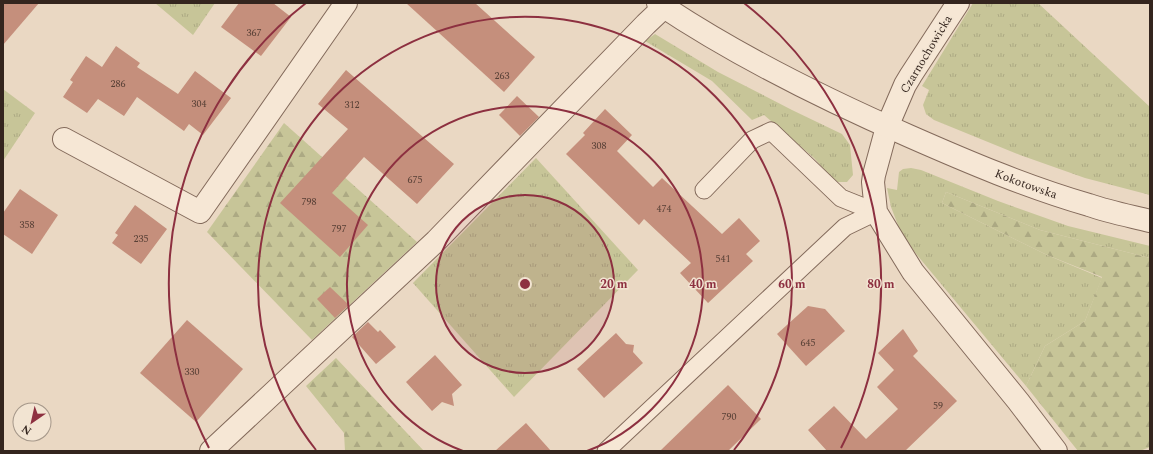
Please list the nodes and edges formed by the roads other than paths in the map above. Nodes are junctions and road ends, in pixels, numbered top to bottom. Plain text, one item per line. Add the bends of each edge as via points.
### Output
1 (346, 3) edge
2 (958, 3) edge
3 (661, 5) edge
4 (887, 127) junction
5 (64, 139) dead end
6 (704, 190) dead end
7 (876, 212) junction
8 (1150, 222) edge
9 (211, 451) edge
10 (606, 451) edge
11 (1056, 451) edge

1 - 5 street via 200,212
2 - 4 street, Czarnochowicka via 905,85
3 - 4 street, Kokotowska via 726,46
3 - 9 street via 646,24 436,241
4 - 7 street, Czarnochowicka via 873,182
4 - 8 street, Kokotowska via 1021,182 1089,206
6 - 7 lane via 752,140 772,131 842,198
7 - 10 lane via 845,227
7 - 11 street via 913,272

